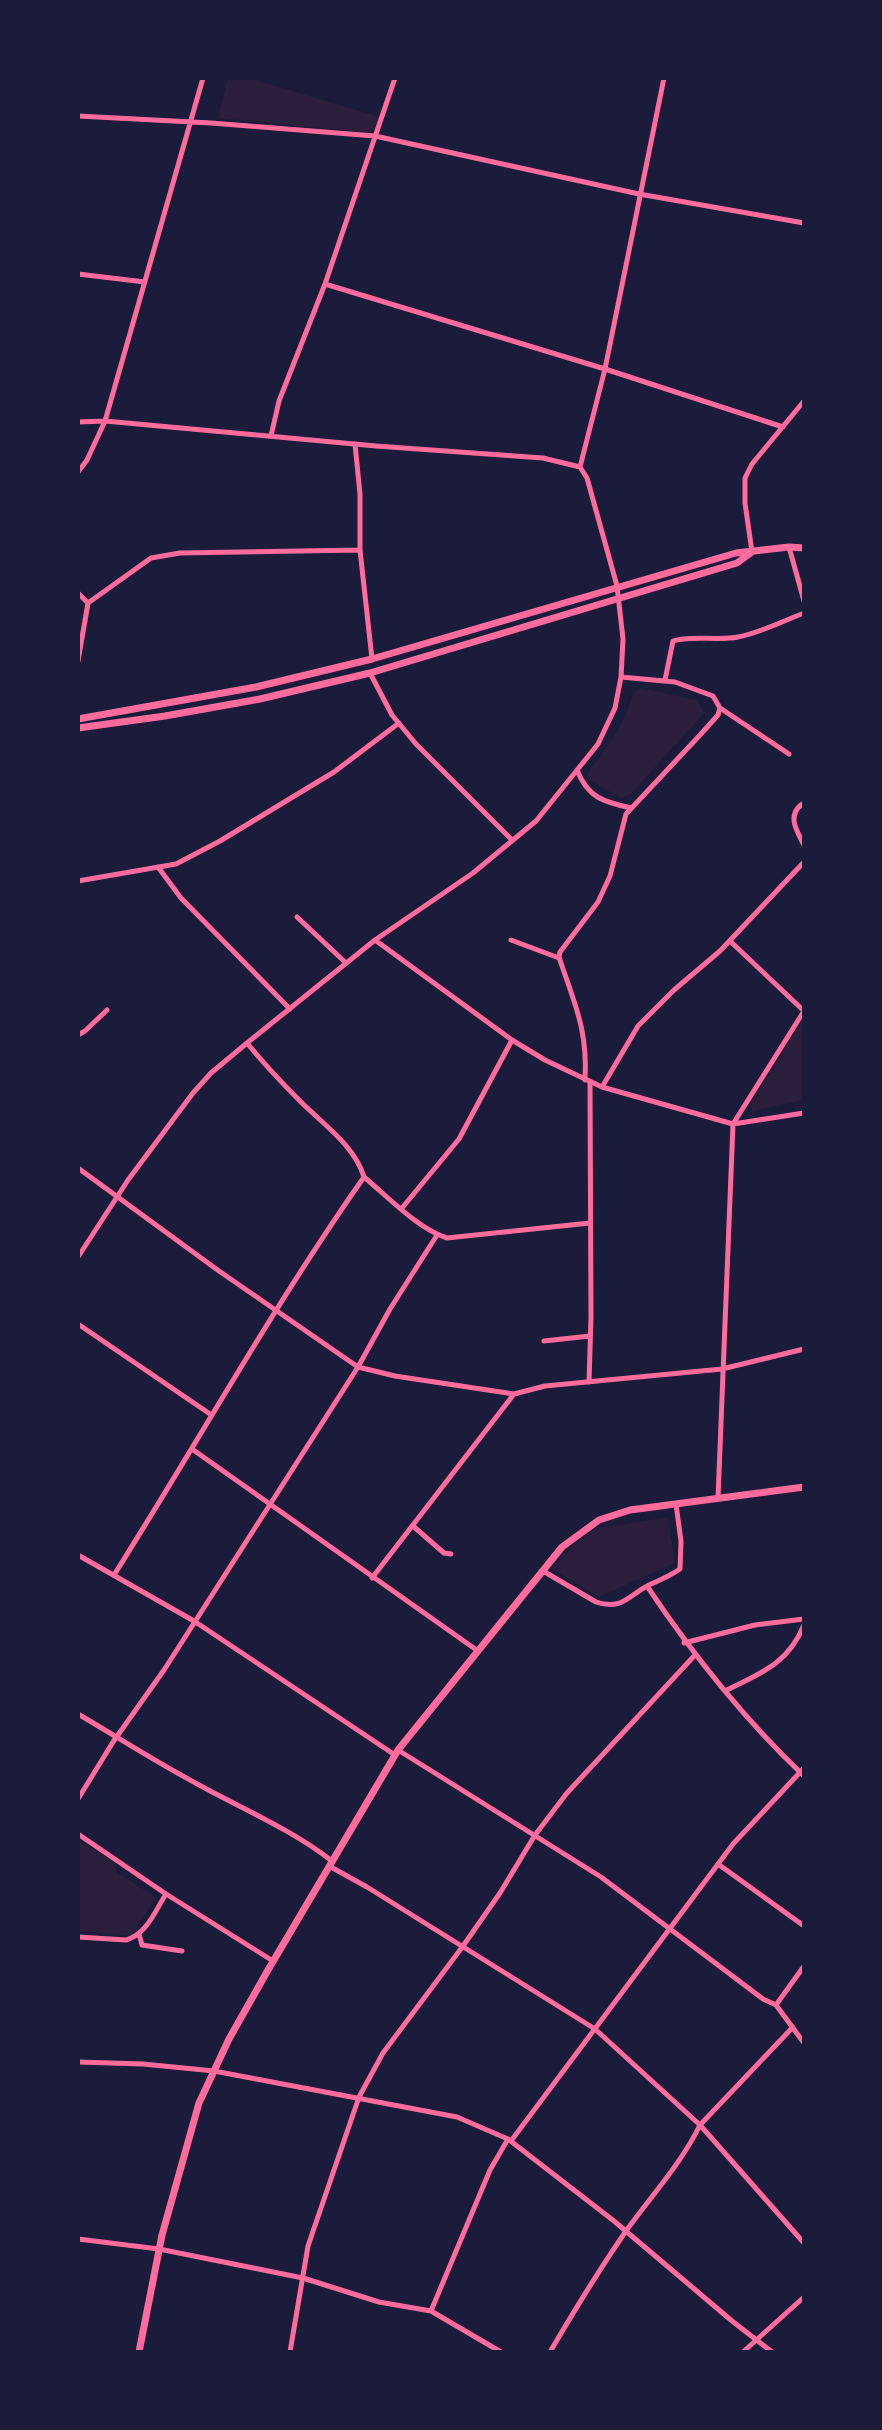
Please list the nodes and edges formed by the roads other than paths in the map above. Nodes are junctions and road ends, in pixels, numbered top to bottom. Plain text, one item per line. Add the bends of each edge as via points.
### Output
1 (203, 78) edge
2 (395, 78) edge
3 (664, 78) edge
4 (78, 116) edge
5 (190, 122) junction
6 (375, 136) junction
7 (639, 194) junction
8 (804, 223) edge
9 (78, 274) edge
10 (145, 282) junction
11 (325, 284) junction
12 (604, 369) junction
13 (804, 401) edge
14 (78, 422) edge
15 (105, 422) junction
16 (783, 427) junction
17 (271, 436) junction
18 (355, 444) junction
19 (580, 467) junction
20 (78, 472) edge
21 (789, 547) junction
22 (804, 548) edge
23 (360, 550) junction
24 (752, 552) junction
25 (617, 586) junction
26 (78, 593) edge
27 (620, 599) junction
28 (804, 601) edge
29 (88, 603) junction
30 (804, 613) edge
31 (372, 659) junction
32 (78, 662) edge
33 (370, 673) junction
34 (621, 677) junction
35 (665, 680) junction
36 (720, 708) junction
37 (78, 719) edge
38 (399, 723) junction
39 (78, 728) edge
40 (789, 754) dead end
41 (577, 770) junction
42 (804, 803) edge
43 (631, 808) junction
44 (512, 840) junction
45 (804, 845) edge
46 (804, 862) edge
47 (158, 867) junction
48 (78, 881) edge
49 (297, 917) dead end
50 (375, 940) junction
51 (511, 940) dead end
52 (730, 940) junction
53 (559, 958) junction
54 (346, 963) junction
55 (290, 1009) junction
56 (107, 1010) dead end
57 (804, 1011) edge
58 (78, 1035) edge
59 (512, 1040) junction
60 (247, 1043) junction
61 (587, 1081) junction
62 (602, 1087) junction
63 (804, 1113) edge
64 (733, 1124) junction
65 (78, 1168) edge
66 (364, 1177) junction
67 (116, 1198) junction
68 (402, 1209) junction
69 (590, 1223) junction
70 (437, 1235) junction
71 (78, 1257) edge
72 (276, 1310) junction
73 (78, 1324) edge
74 (590, 1336) junction
75 (544, 1341) dead end
76 (804, 1349) edge
77 (358, 1367) junction
78 (722, 1369) junction
79 (589, 1382) junction
80 (514, 1394) junction
81 (210, 1414) junction
82 (192, 1449) junction
83 (804, 1487) edge
84 (718, 1498) junction
85 (676, 1504) junction
86 (270, 1505) junction
87 (413, 1526) junction
88 (451, 1554) dead end
89 (78, 1556) edge
90 (543, 1571) junction
91 (114, 1575) junction
92 (372, 1578) junction
93 (647, 1586) junction
94 (804, 1619) edge
95 (194, 1622) junction
96 (804, 1625) edge
97 (684, 1643) junction
98 (478, 1651) junction
99 (695, 1655) junction
100 (725, 1691) junction
101 (78, 1714) edge
102 (116, 1737) junction
103 (396, 1752) junction
104 (801, 1770) edge
105 (804, 1776) edge
106 (78, 1799) edge
107 (78, 1834) edge
108 (535, 1835) junction
109 (331, 1864) junction
110 (718, 1864) junction
111 (166, 1894) junction
112 (804, 1926) edge
113 (668, 1929) junction
114 (139, 1934) junction
115 (78, 1937) edge
116 (463, 1946) junction
117 (182, 1951) dead end
118 (273, 1961) junction
119 (804, 1966) edge
120 (776, 2006) junction
121 (793, 2027) junction
122 (595, 2029) junction
123 (804, 2043) edge
124 (78, 2062) edge
125 (214, 2071) junction
126 (359, 2097) junction
127 (700, 2125) junction
128 (509, 2140) junction
129 (626, 2231) junction
130 (78, 2239) edge
131 (804, 2244) edge
132 (159, 2249) junction
133 (303, 2278) junction
134 (804, 2297) edge
135 (431, 2311) junction
136 (756, 2340) junction
137 (139, 2352) edge
138 (290, 2352) edge
139 (501, 2352) edge
140 (550, 2352) edge
141 (743, 2352) edge
142 (772, 2352) edge

1 - 5 street
2 - 6 street
3 - 7 street
4 - 5 street
5 - 6 street
5 - 10 street
6 - 7 street
6 - 11 street
7 - 8 street
7 - 12 street
9 - 10 street
10 - 15 street
11 - 12 street
11 - 17 street via 279,400
12 - 16 street
12 - 19 street
13 - 16 street
14 - 15 street
15 - 17 street
15 - 20 street
16 - 24 street via 745,478
17 - 18 street
18 - 19 street via 543,458
18 - 23 street
19 - 25 street via 587,478
21 - 22 street
21 - 24 street
21 - 28 street
23 - 29 street via 180,553 151,558
23 - 31 street
24 - 25 street
24 - 27 street via 737,563
25 - 27 street
25 - 31 street
26 - 29 street
27 - 33 street
27 - 34 street
29 - 32 street
30 - 35 street via 738,637 673,641
31 - 37 street via 256,687
33 - 38 street
33 - 39 street via 260,699
34 - 35 street
34 - 41 street via 607,728
35 - 36 street via 713,696
36 - 40 street
36 - 43 street via 718,715
38 - 44 street
38 - 47 street via 334,772 220,841 176,864
41 - 43 street via 583,786 598,798
41 - 44 street via 536,820
42 - 45 street via 793,816 793,826
43 - 53 street via 598,902 563,945
44 - 50 street via 473,873
46 - 52 street
47 - 48 street
47 - 55 street via 181,898
49 - 54 street
50 - 54 street
50 - 59 street
51 - 53 street
52 - 57 street
52 - 62 street via 638,1026
53 - 61 street via 584,1031
54 - 55 street
55 - 60 street
56 - 58 street
57 - 64 street
59 - 61 street
59 - 68 street via 459,1139
60 - 66 street via 349,1149
60 - 67 street via 193,1093
61 - 62 street
61 - 69 street
62 - 64 street
63 - 64 street
64 - 78 street
65 - 67 street
66 - 68 street
66 - 72 street
67 - 71 street
67 - 72 street
68 - 70 street
69 - 70 street via 447,1238
69 - 74 street
70 - 77 street
72 - 77 street
72 - 81 street
73 - 81 street
74 - 75 street
74 - 79 street
76 - 78 street
77 - 80 street via 395,1377
77 - 86 street
78 - 79 street
78 - 84 street
79 - 80 street via 545,1386
80 - 87 street
81 - 82 street
82 - 86 street
82 - 91 street
83 - 84 street
84 - 85 street
85 - 90 street via 630,1510 599,1520 562,1547
85 - 93 street via 680,1569
86 - 92 street
86 - 95 street
87 - 88 street via 444,1553
87 - 92 street
89 - 91 street
90 - 93 street via 606,1606 624,1602
90 - 98 street
91 - 95 street
92 - 98 street
93 - 97 street
94 - 97 street via 755,1625
95 - 102 street
95 - 103 street
96 - 100 street via 786,1656 769,1670
97 - 99 street
98 - 103 street
99 - 100 street
99 - 108 street via 567,1793
100 - 104 street
101 - 102 street
102 - 106 street
102 - 109 street via 282,1828 315,1848
103 - 108 street
103 - 109 street
104 - 105 street
104 - 110 street
107 - 111 street
108 - 113 street via 601,1877
108 - 116 street
109 - 116 street
109 - 118 street
110 - 112 street
110 - 113 street
111 - 114 street
111 - 118 street
113 - 120 street
113 - 122 street
114 - 115 street via 126,1940
114 - 117 street via 142,1945
116 - 122 street
116 - 126 street via 383,2053
118 - 125 street
119 - 120 street
120 - 121 street
121 - 123 street
121 - 127 street
122 - 127 street
122 - 128 street
124 - 125 street
125 - 126 street
125 - 132 street via 199,2103
126 - 128 street via 457,2117
126 - 133 street via 308,2246
127 - 129 street via 668,2177
127 - 131 street
128 - 129 street
128 - 135 street via 490,2170
129 - 136 street
129 - 140 street
130 - 132 street
132 - 133 street
132 - 137 street
133 - 135 street via 379,2302
133 - 138 street
134 - 136 street
135 - 139 street
136 - 141 street
136 - 142 street

